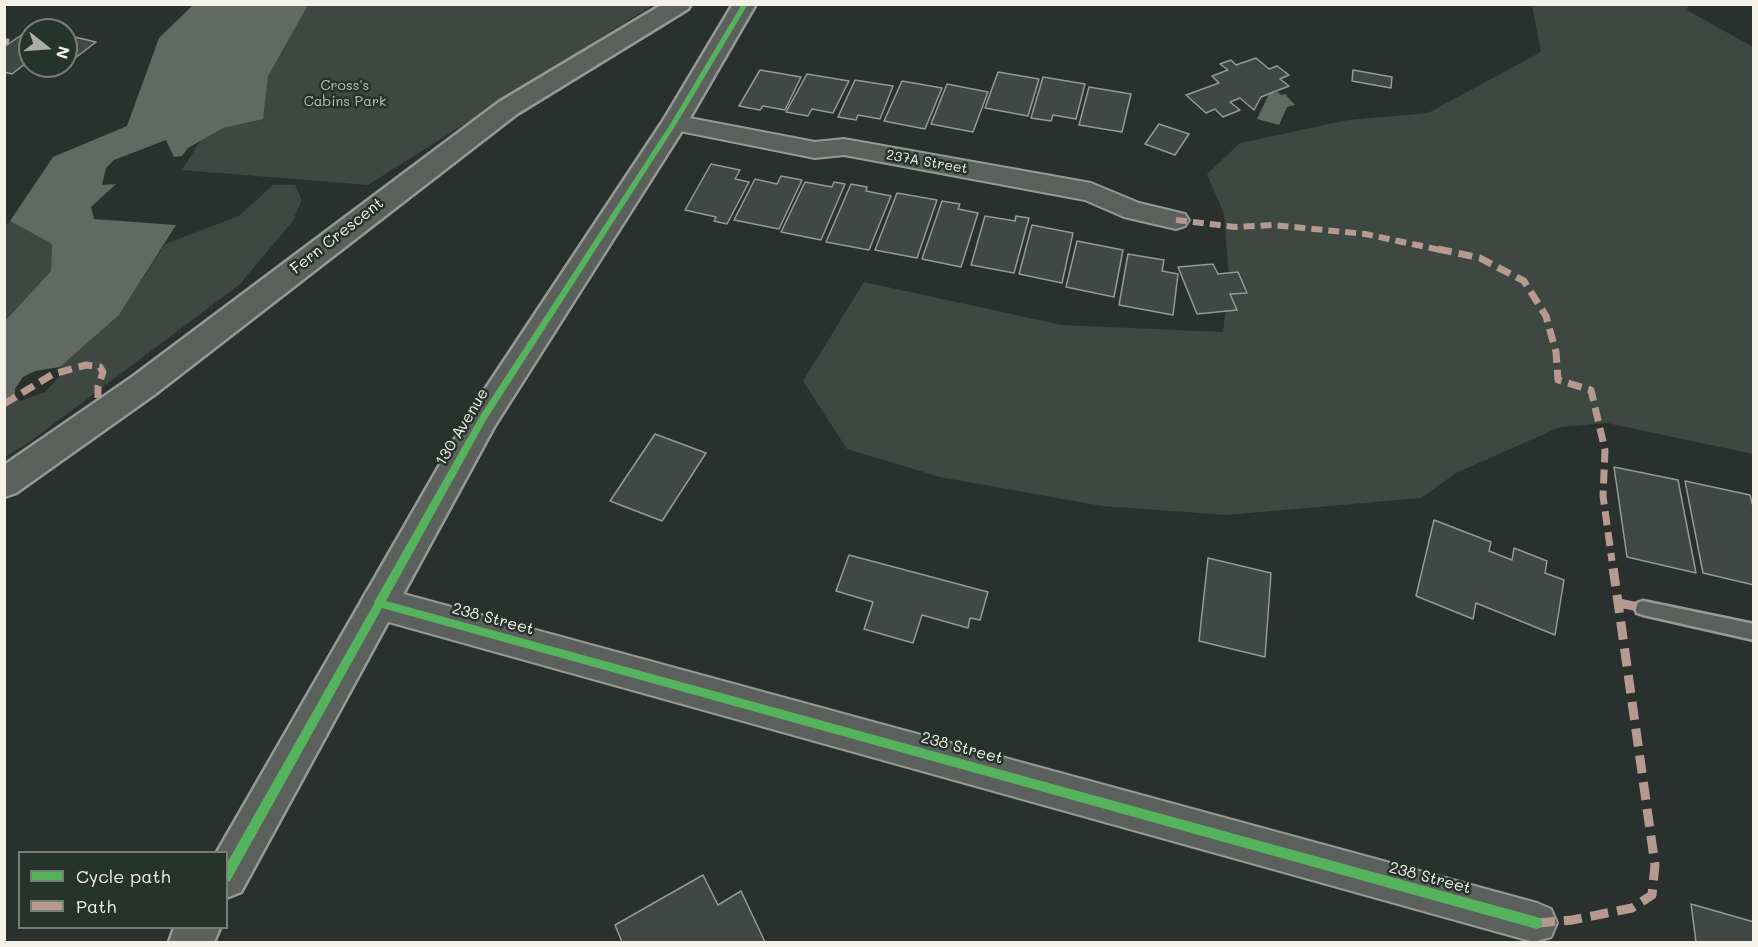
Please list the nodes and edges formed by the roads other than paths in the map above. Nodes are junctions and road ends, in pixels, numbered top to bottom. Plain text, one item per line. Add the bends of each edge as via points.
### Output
1 (680, 4) edge
2 (745, 4) edge
3 (674, 123) junction
4 (1176, 220) dead end
5 (4, 483) edge
6 (378, 603) junction
7 (1643, 608) dead end
8 (1754, 632) edge
9 (228, 873) edge
10 (1537, 923) dead end
11 (198, 929) edge
12 (190, 942) edge

1 - 5 street, Fern Crescent via 508,108 143,386
2 - 3 street, 130 Avenue
3 - 4 street, 237A Street via 815,150 844,147 1091,192 1133,211
3 - 6 street, 130 Avenue via 483,418
6 - 9 street, 130 Avenue
6 - 10 street, 238 Street
7 - 8 lane
11 - 12 street

